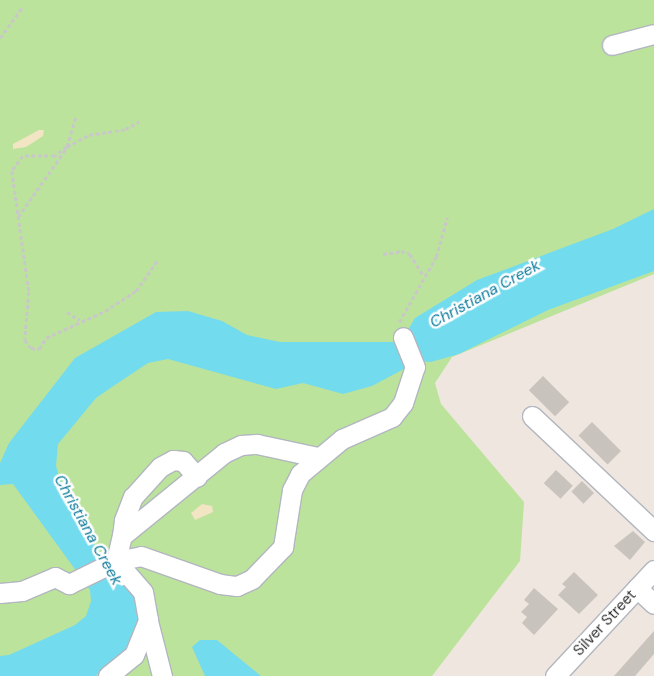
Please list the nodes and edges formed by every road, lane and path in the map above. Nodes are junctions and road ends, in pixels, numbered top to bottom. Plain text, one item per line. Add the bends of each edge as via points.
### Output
1 (23, 6) dead end
2 (654, 34) edge
3 (0, 38) edge
4 (612, 45) dead end
5 (76, 118) dead end
6 (139, 122) dead end
7 (67, 147) junction
8 (17, 218) junction
9 (447, 218) dead end
10 (383, 254) dead end
11 (158, 258) dead end
12 (423, 276) junction
13 (67, 312) dead end
14 (82, 320) junction
15 (403, 337) joint
16 (532, 416) dead end
17 (316, 457) junction
18 (197, 477) junction
19 (654, 532) edge
20 (122, 536) junction
21 (114, 562) junction
22 (654, 570) edge
23 (637, 588) junction
24 (0, 593) edge
25 (654, 604) edge
26 (148, 620) junction
27 (108, 676) edge
28 (162, 676) edge
29 (555, 676) edge

1 - 3 path
2 - 4 street
5 - 7 path
6 - 7 path via 125,129 89,135
7 - 8 path
7 - 8 path via 55,156 23,156 15,163
8 - 14 path via 28,292 26,340 31,348 39,349 46,338
9 - 12 path via 436,257
10 - 12 path via 401,251 410,254 423,269
11 - 14 path via 136,291
12 - 15 path via 400,315
13 - 14 path
15 - 17 street via 415,367 403,403 392,417 342,440
16 - 19 street
17 - 18 street via 256,444 241,445 224,453
17 - 21 street via 300,474 292,490 284,547 252,579 237,586 220,584 141,556
18 - 20 street
18 - 20 street via 183,461 173,460 160,467 133,497
20 - 21 street
21 - 24 street via 68,584 55,577 22,591
21 - 26 street via 143,592
22 - 23 street, Silver Street
23 - 25 street
23 - 29 street, Silver Street
26 - 27 street via 134,655
26 - 28 street

